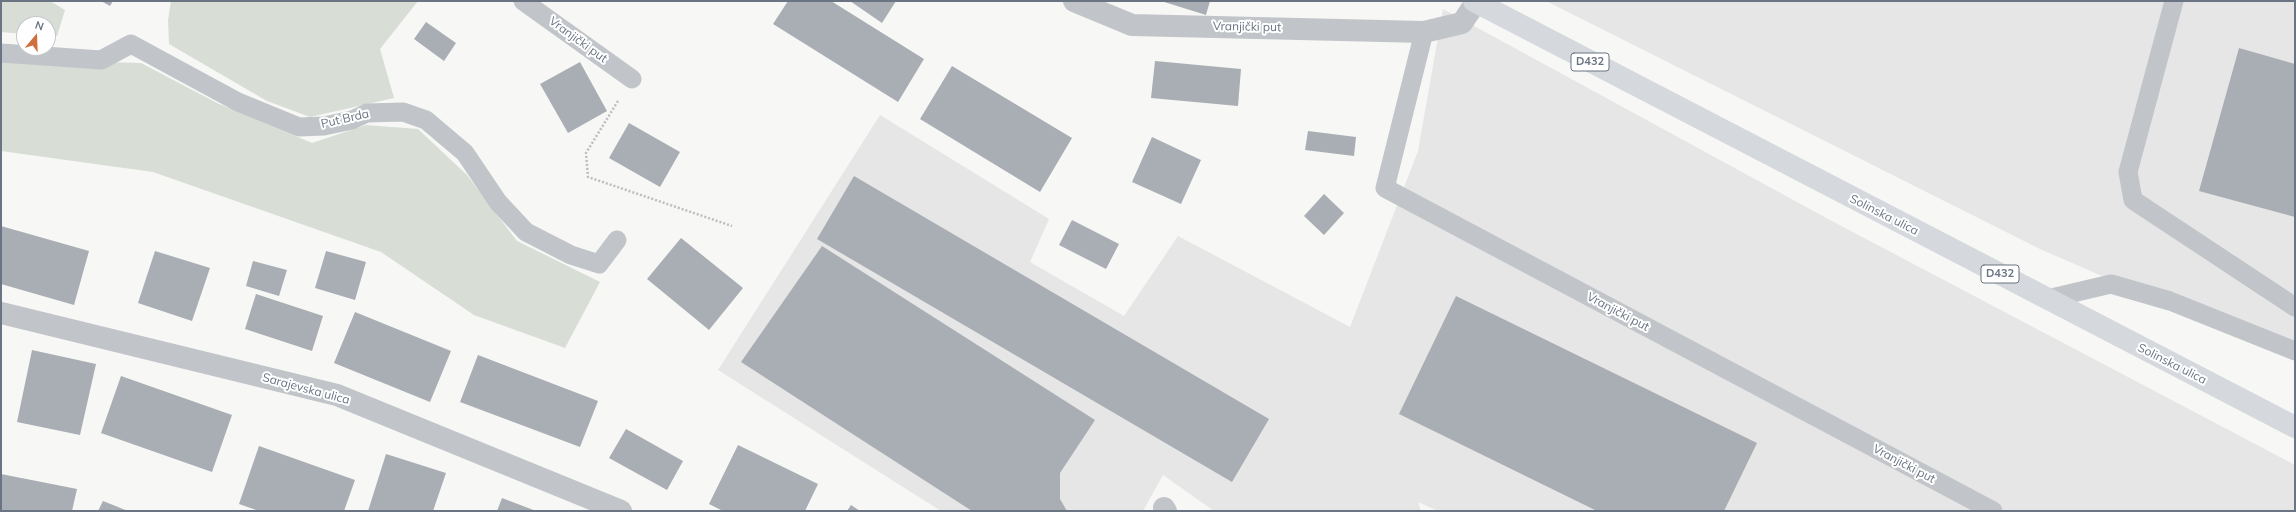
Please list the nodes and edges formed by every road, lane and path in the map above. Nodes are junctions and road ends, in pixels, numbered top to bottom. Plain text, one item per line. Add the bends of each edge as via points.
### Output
1 (523, 1) edge
2 (1074, 1) edge
3 (1475, 1) edge
4 (2174, 1) edge
5 (1424, 32) junction
6 (1, 53) edge
7 (632, 79) joint
8 (732, 226) dead end
9 (617, 240) dead end
10 (2048, 299) junction
11 (2295, 307) edge
12 (1, 313) edge
13 (2295, 351) edge
14 (2295, 427) edge
15 (621, 511) edge
16 (1993, 511) edge

1 - 7 lane, Vranjički put
2 - 5 street, Vranjički put via 1132,25
3 - 5 street, Vranjički put via 1462,23
3 - 10 main road, Solinska ulica / D432
4 - 11 lane via 2128,172 2133,200
5 - 16 lane, Vranjički put via 1385,188
6 - 9 lane, Put Brda via 101,60 130,44 238,102 299,127 338,123 367,113 403,112 426,120 465,153 498,202 526,232 572,256 599,264
7 - 8 path via 586,153 588,177
10 - 13 lane via 2111,284 2170,301
10 - 14 main road, Solinska ulica / D432
12 - 15 street, Sarajevska ulica via 337,395

